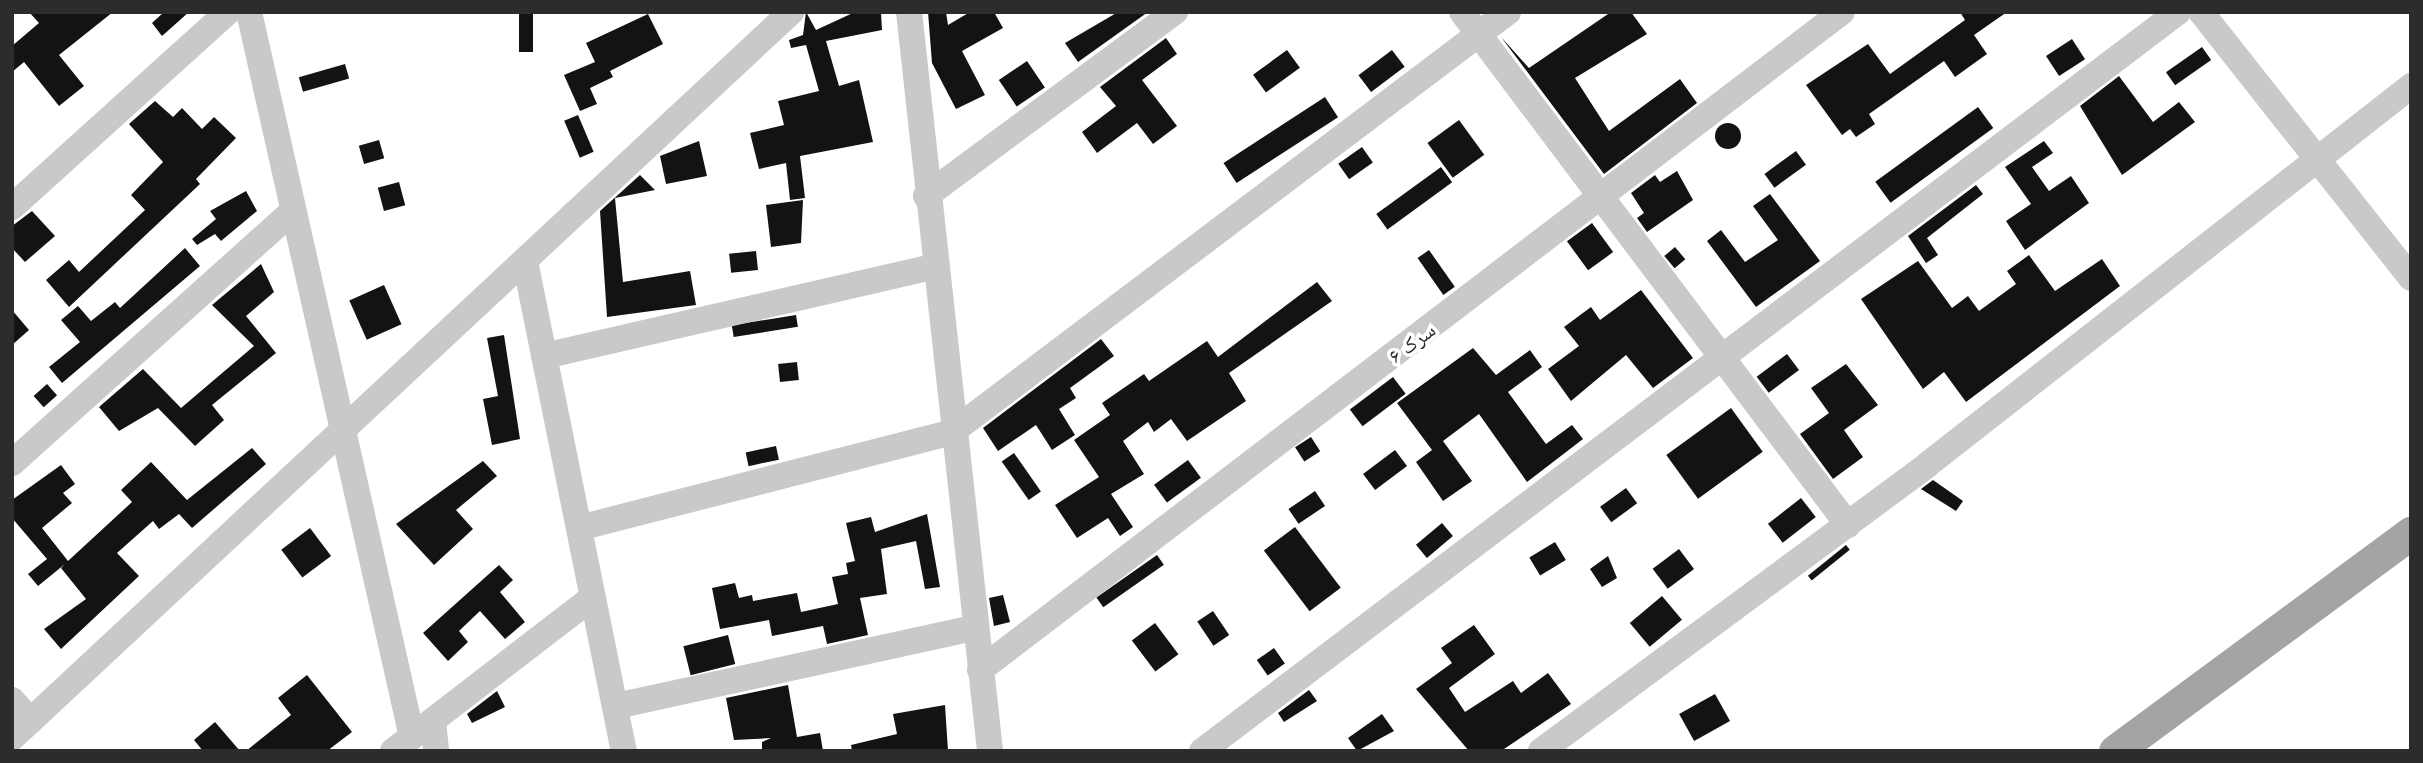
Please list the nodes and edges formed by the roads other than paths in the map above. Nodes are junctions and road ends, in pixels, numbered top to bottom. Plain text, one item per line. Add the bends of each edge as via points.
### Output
1 (228, 12) edge
2 (249, 12) edge
3 (791, 12) edge
4 (909, 12) edge
5 (1174, 12) edge
6 (1462, 12) edge
7 (1508, 12) edge
8 (1842, 12) edge
9 (2178, 12) edge
10 (2201, 12) edge
11 (1479, 34) junction
12 (2411, 86) edge
13 (2315, 157) junction
14 (926, 196) junction
15 (1604, 197) junction
16 (12, 207) edge
17 (293, 211) junction
18 (525, 261) junction
19 (934, 267) junction
20 (2411, 278) edge
21 (544, 356) junction
22 (1723, 361) junction
23 (952, 432) junction
24 (340, 433) junction
25 (12, 463) edge
26 (1848, 525) junction
27 (579, 528) junction
28 (2411, 533) edge
29 (593, 597) junction
30 (975, 628) junction
31 (980, 670) junction
32 (12, 701) edge
33 (616, 706) junction
34 (433, 721) junction
35 (22, 729) edge
36 (402, 744) edge
37 (436, 751) edge
38 (624, 751) edge
39 (990, 751) edge
40 (1202, 751) edge
41 (1541, 751) edge
42 (2115, 751) edge

1 - 16 street
2 - 17 street
3 - 18 street
4 - 14 street
5 - 14 street
6 - 11 street
7 - 11 street
8 - 15 street, سرک ۶
9 - 22 street
10 - 13 street
11 - 15 street
11 - 23 street
12 - 13 street
13 - 20 street
13 - 26 street
14 - 19 street
15 - 22 street
15 - 31 street, سرک ۶
17 - 24 street
17 - 25 street
18 - 21 street
18 - 24 street
19 - 21 street
19 - 23 street
21 - 27 street
22 - 26 street
22 - 40 street
23 - 27 street
23 - 30 street
24 - 35 street
24 - 36 street
26 - 41 street
27 - 29 street
28 - 42 main road
29 - 33 street
29 - 34 street
30 - 31 street
30 - 33 street
31 - 39 street
32 - 35 street
33 - 38 street
34 - 36 street
34 - 37 street

